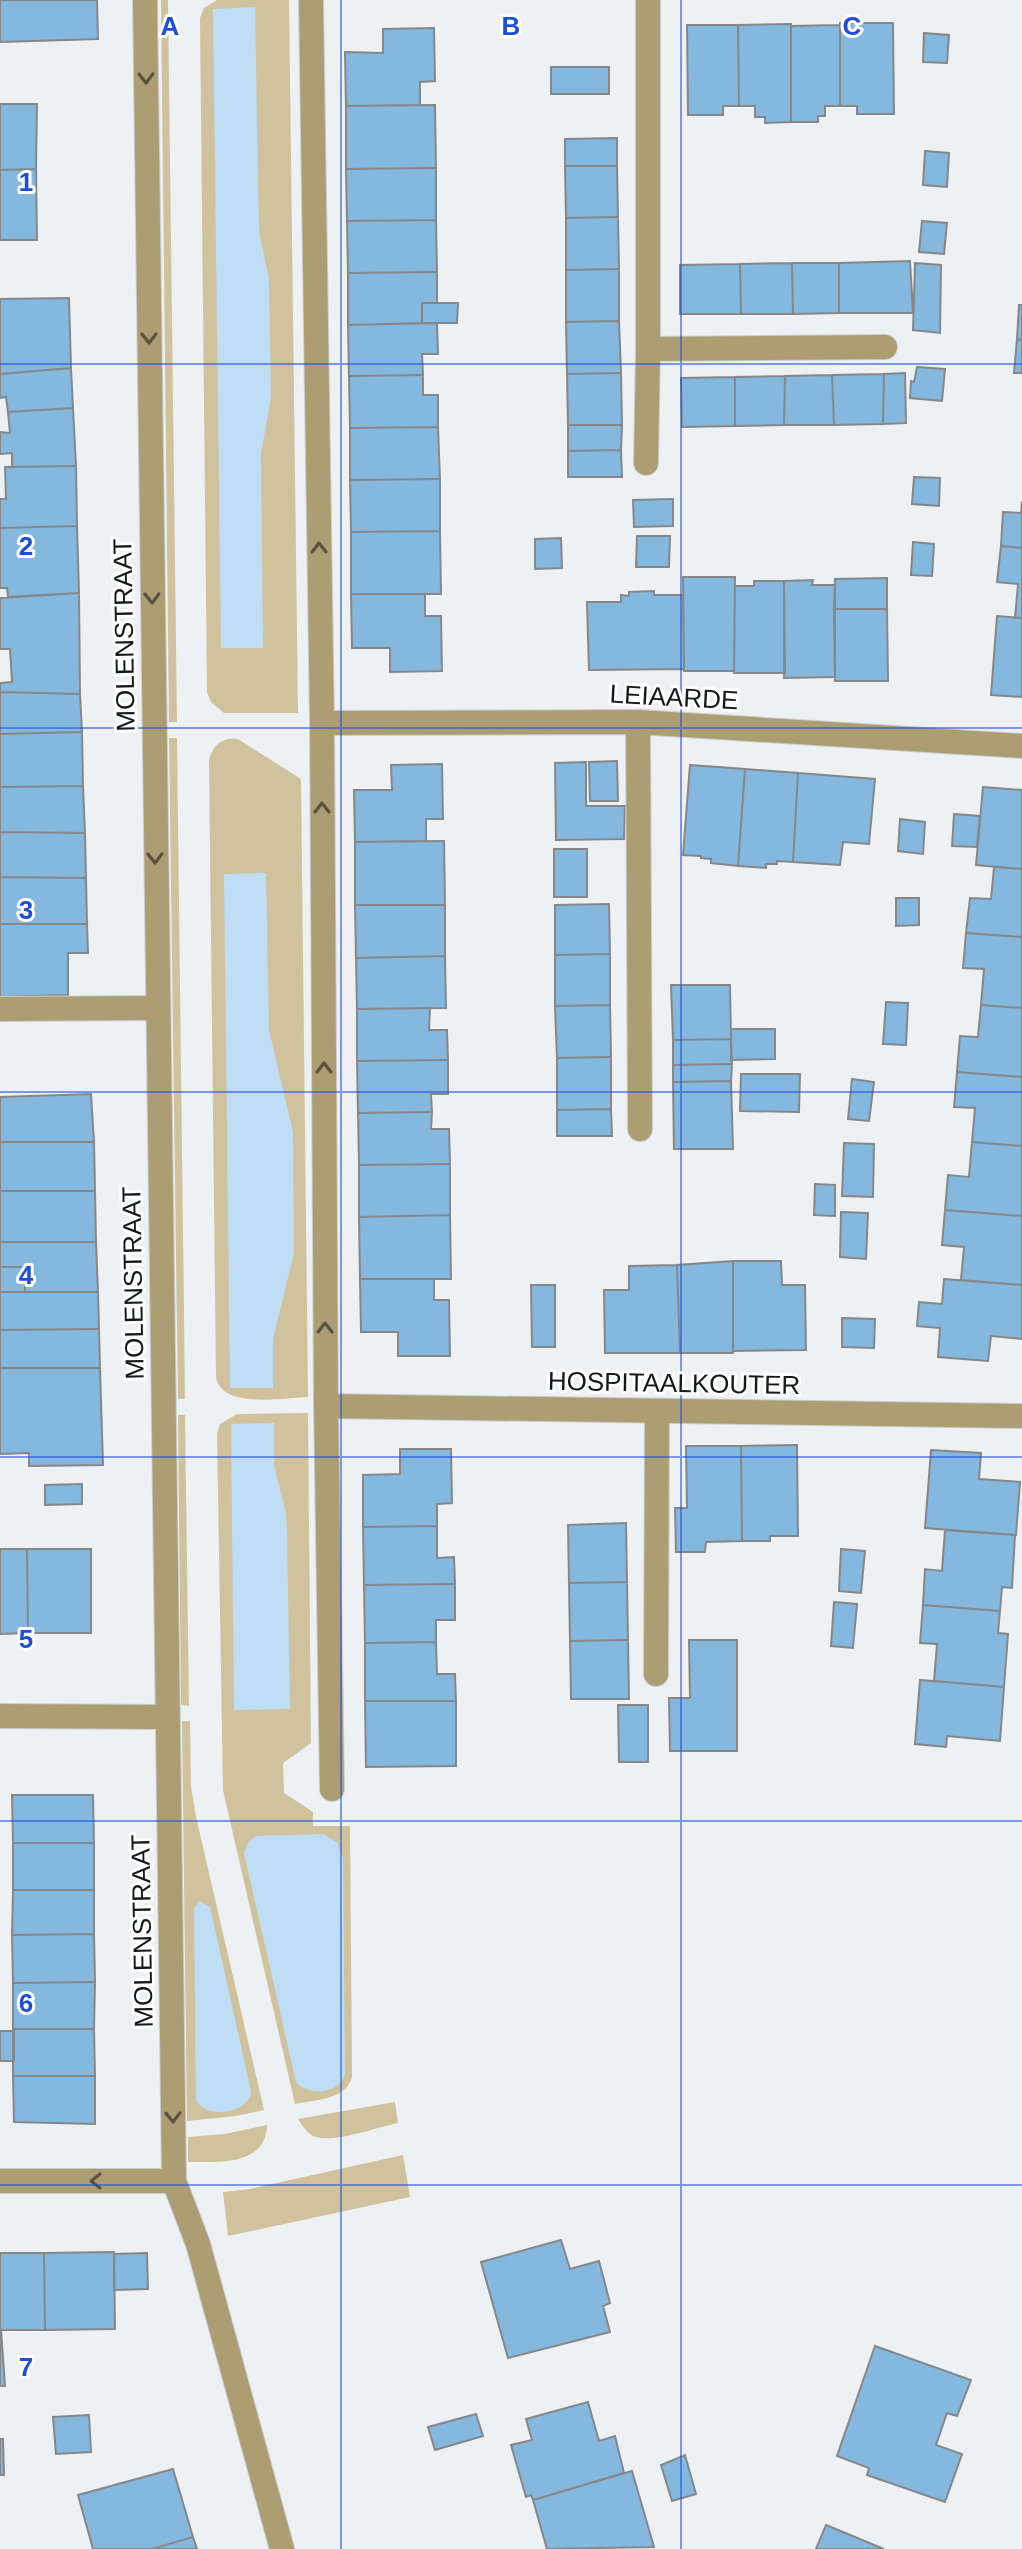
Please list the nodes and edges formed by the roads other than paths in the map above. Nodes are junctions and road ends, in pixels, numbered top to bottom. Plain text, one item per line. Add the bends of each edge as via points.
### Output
1 (145, 0) edge
2 (311, 0) edge
3 (648, 0) edge
4 (885, 347) dead end
5 (648, 349) junction
6 (646, 463) dead end
7 (638, 722) junction
8 (322, 723) junction
9 (1022, 746) edge
10 (157, 1008) junction
11 (0, 1009) edge
12 (640, 1129) dead end
13 (326, 1406) junction
14 (657, 1411) junction
15 (1022, 1416) edge
16 (656, 1674) dead end
17 (0, 1716) edge
18 (166, 1717) junction
19 (332, 1789) dead end
20 (0, 2181) edge
21 (174, 2181) junction
22 (282, 2549) edge

1 -> 10 street, MOLENSTRAAT
8 -> 2 street
3 - 5 street
4 - 5 street
5 - 6 street
7 - 8 street, LEIAARDE
7 - 9 street, LEIAARDE
7 - 12 street
13 -> 8 street
10 - 11 street
10 - 18 street, MOLENSTRAAT
13 - 14 street, HOSPITAALKOUTER
13 - 19 street
14 - 15 street, HOSPITAALKOUTER
14 - 16 street
17 - 18 street
18 -> 21 street, MOLENSTRAAT
21 -> 20 street
21 - 22 street, MOLENSTRAAT via 198,2244

